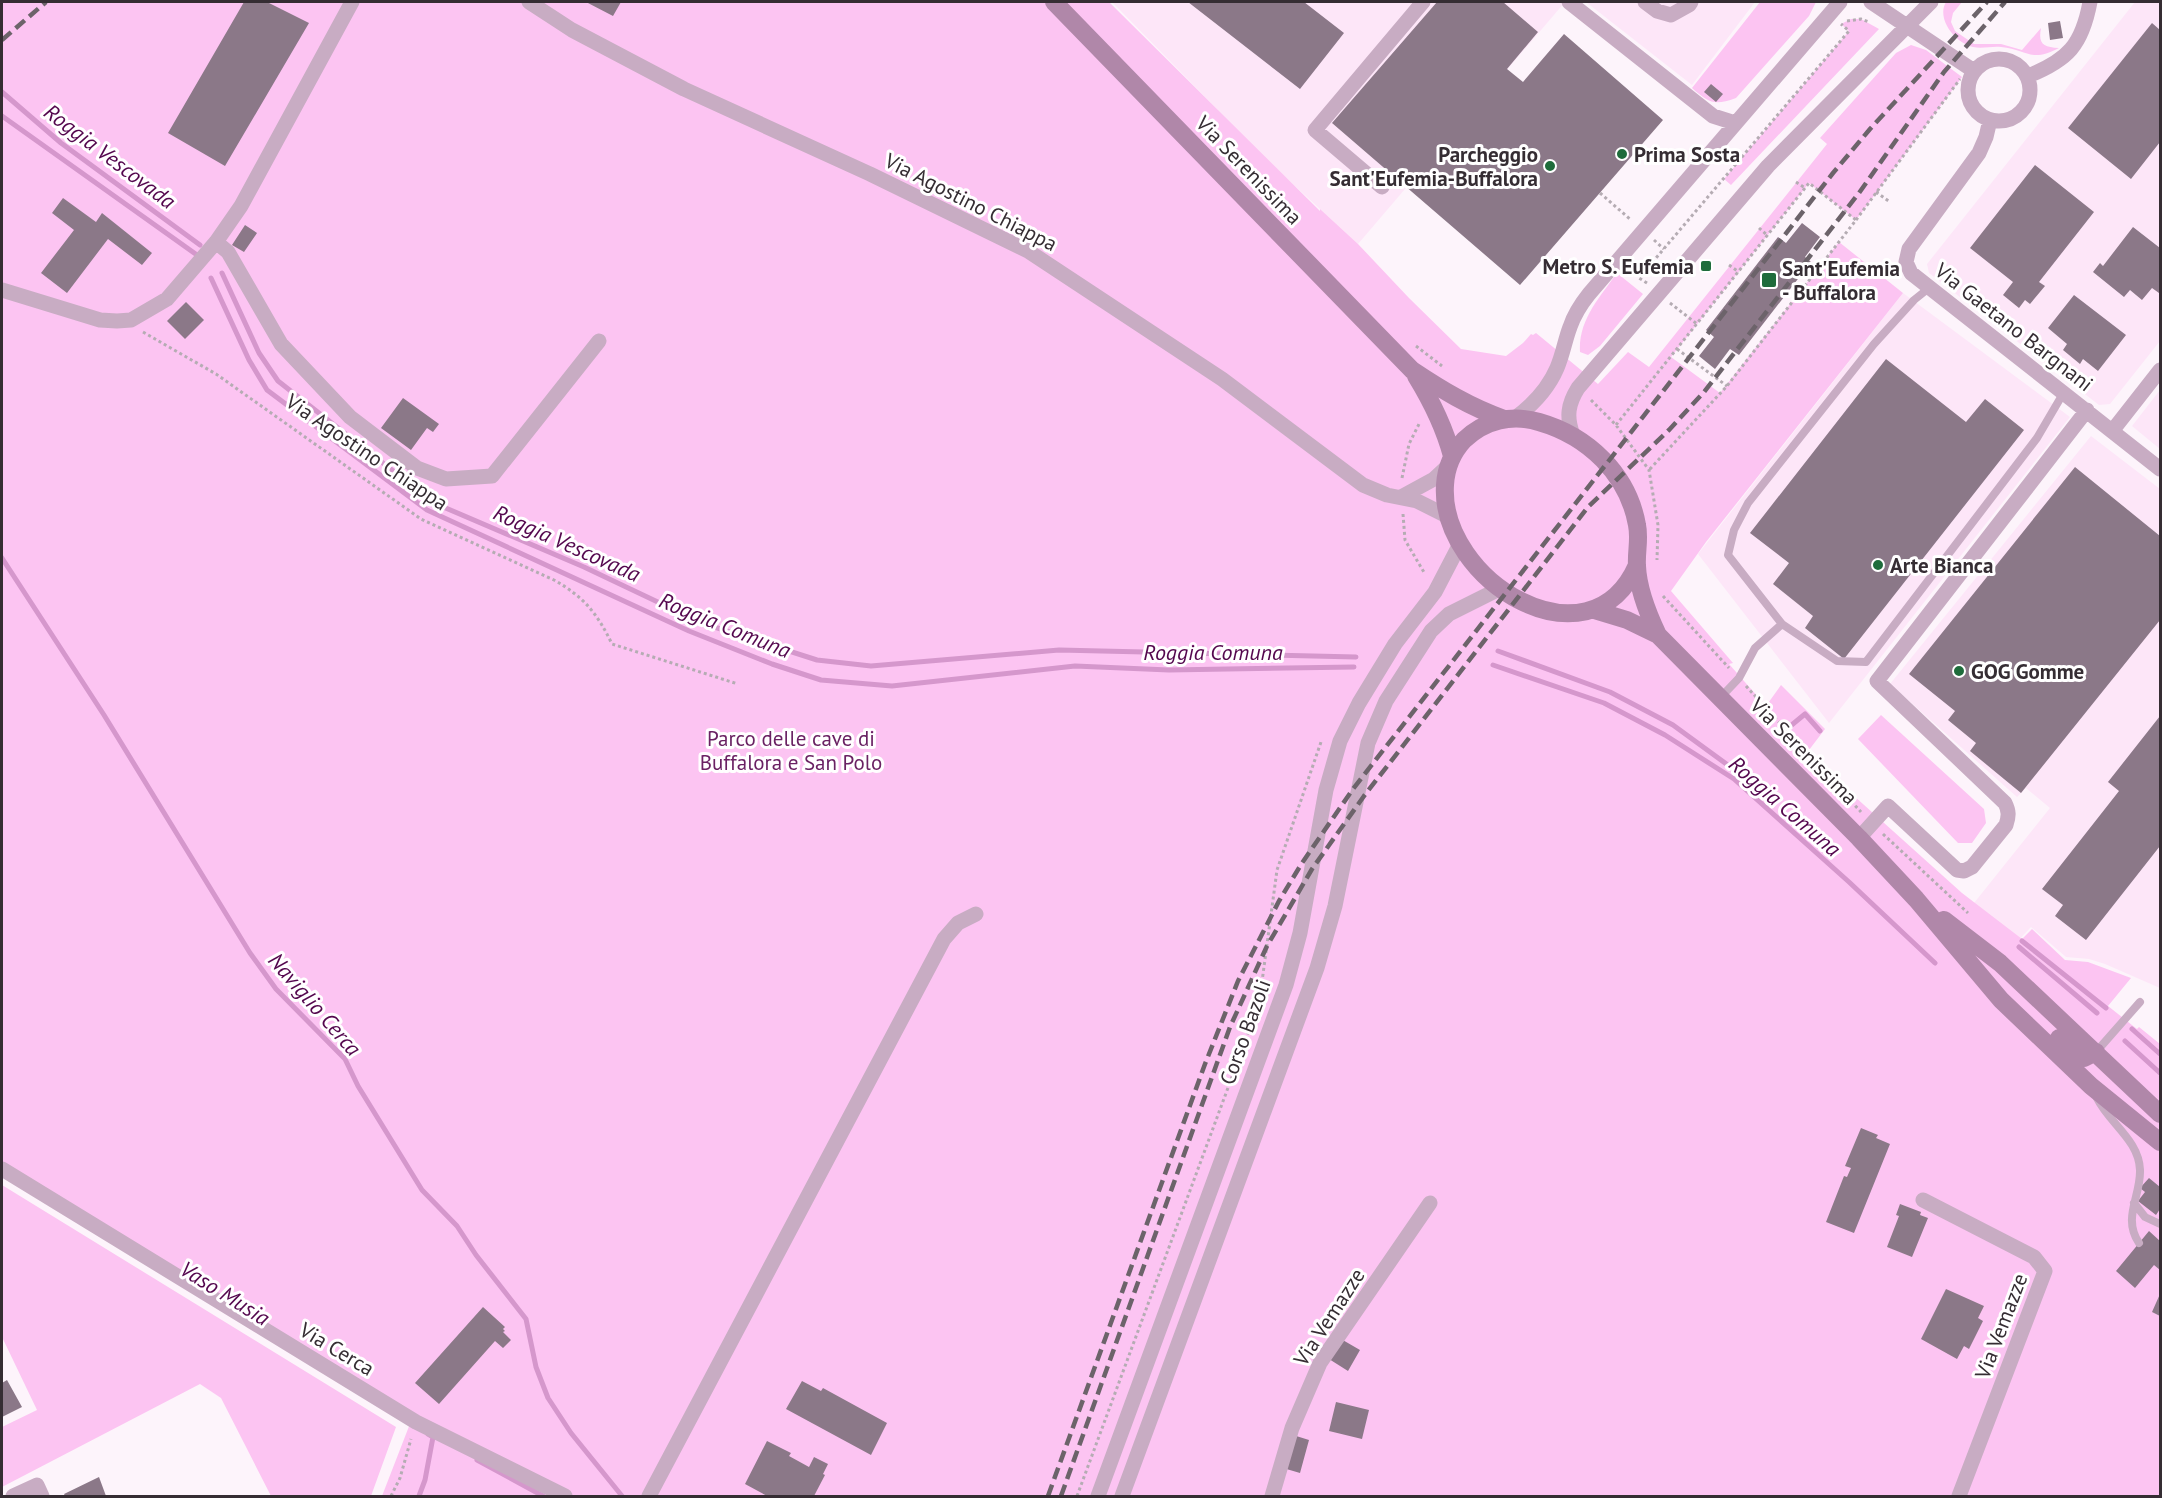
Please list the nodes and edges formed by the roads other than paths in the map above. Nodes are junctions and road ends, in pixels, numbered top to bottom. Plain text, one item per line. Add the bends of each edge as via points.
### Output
1 (352, 2) edge
2 (529, 2) edge
3 (1054, 2) edge
4 (1423, 2) edge
5 (1569, 2) edge
6 (1645, 2) edge
7 (1691, 2) edge
8 (1840, 2) edge
9 (1871, 2) edge
10 (1930, 2) edge
11 (2090, 2) edge
12 (1907, 26) junction
13 (1968, 74) junction
14 (2028, 76) junction
15 (1990, 120) junction
16 (1735, 123) junction
17 (1382, 187) dead end
18 (216, 242) junction
19 (1929, 288) junction
20 (2, 290) edge
21 (599, 341) dead end
22 (2160, 369) edge
23 (1412, 370) junction
24 (2064, 392) junction
25 (2087, 411) junction
26 (1510, 418) junction
27 (2113, 430) junction
28 (1573, 435) junction
29 (1450, 461) junction
30 (2160, 469) edge
31 (1401, 497) junction
32 (1447, 516) junction
33 (1460, 544) junction
34 (1637, 565) junction
35 (1499, 589) junction
36 (1594, 610) junction
37 (1782, 624) junction
38 (1658, 635) junction
39 (1720, 698) junction
40 (1859, 838) junction
41 (1916, 899) junction
42 (976, 914) dead end
43 (2001, 1000) junction
44 (2140, 1002) dead end
45 (2096, 1052) junction
46 (2091, 1086) junction
47 (2160, 1114) edge
48 (2160, 1142) edge
49 (2, 1169) edge
50 (1923, 1200) dead end
51 (1430, 1203) dead end
52 (2134, 1203) junction
53 (2159, 1223) edge
54 (2139, 1243) dead end
55 (13, 1497) edge
56 (42, 1497) edge
57 (565, 1497) edge
58 (649, 1497) edge
59 (1098, 1497) edge
60 (1122, 1497) edge
61 (1272, 1497) edge
62 (1959, 1497) edge

1 - 18 street via 241,206
2 - 31 street, Via Agostino Chiappa via 572,30 684,89 1028,251 1222,379 1363,485
3 - 23 main road, Via Serenissima
4 - 17 street via 1316,130
5 - 16 street via 1713,116
6 - 7 street via 1671,15
8 - 16 street
9 - 12 street
10 - 12 street
11 - 14 street via 2085,26 2075,46 2056,64
12 - 13 street
12 - 28 street via 1768,166 1573,396 1568,416
13 - 14 street via 1992,59 2002,59 2013,61
13 - 15 street via 1969,100 1981,116
14 - 15 street via 2031,86 2026,107 2010,120
15 - 19 street, Via Gaetano Bargnani via 1979,153 1909,249 1906,262 1911,273
16 - 26 street via 1588,294 1570,325 1552,378 1536,400
18 - 20 street via 167,299 131,320 100,320
18 - 21 street via 228,252 281,344 350,417 417,468 447,478 492,476
19 - 24 street, Via Gaetano Bargnani
19 - 37 lane via 1874,344 1748,503 1734,530 1728,555
22 - 27 street
23 - 26 main road, Via Serenissima via 1475,408
23 - 29 main road, Via Serenissima via 1435,406 1448,439
24 - 25 street, Via Gaetano Bargnani
24 - 37 lane via 2037,438 1866,662 1837,661
25 - 27 street, Via Gaetano Bargnani
25 - 40 street via 1877,681 2005,803 2009,810 2006,825 1965,871 1956,870 1888,806
26 - 28 main road, Via Serenissima via 1548,425
26 - 29 main road via 1473,432
27 - 30 street, Via Gaetano Bargnani
28 - 34 main road, Via Serenissima via 1602,458 1624,489 1638,526
29 - 31 street via 1434,479
29 - 32 main road, Via Serenissima via 1444,497
31 - 32 street, Via Agostino Chiappa
32 - 33 main road, Via Serenissima
33 - 35 main road, Via Serenissima via 1470,561
33 - 59 street, Corso Bazoli via 1435,592 1395,644 1340,741 1326,790 1300,933 1286,985
34 - 36 main road, Via Serenissima via 1621,593
34 - 38 main road, Via Serenissima via 1644,601
35 - 36 main road, Via Serenissima via 1538,608 1576,613
35 - 60 street via 1449,614 1431,631 1386,701 1368,743 1335,906 1317,968
36 - 38 main road, Via Serenissima
37 - 39 lane via 1755,648 1738,678
38 - 39 main road, Via Serenissima
39 - 40 main road, Via Serenissima
40 - 41 main road, Via Serenissima
41 - 43 main road, Via Serenissima
41 - 45 main road, Via Serenissima via 2000,963
42 - 58 street via 958,923 944,939
43 - 45 main road via 2027,1010 2074,1053 2084,1058
43 - 46 main road, Via Serenissima
44 - 45 lane
45 - 47 main road, Via Serenissima
46 - 48 main road, Via Serenissima
46 - 52 lane via 2102,1108 2137,1153 2140,1171
49 - 57 street, Via Cerca via 416,1422
50 - 62 street, Via Vemazze via 2034,1257 2045,1271
51 - 61 street, Via Vemazze via 1320,1363 1292,1428
52 - 53 lane via 2140,1214
52 - 54 lane via 2131,1225
55 - 56 street via 37,1485

